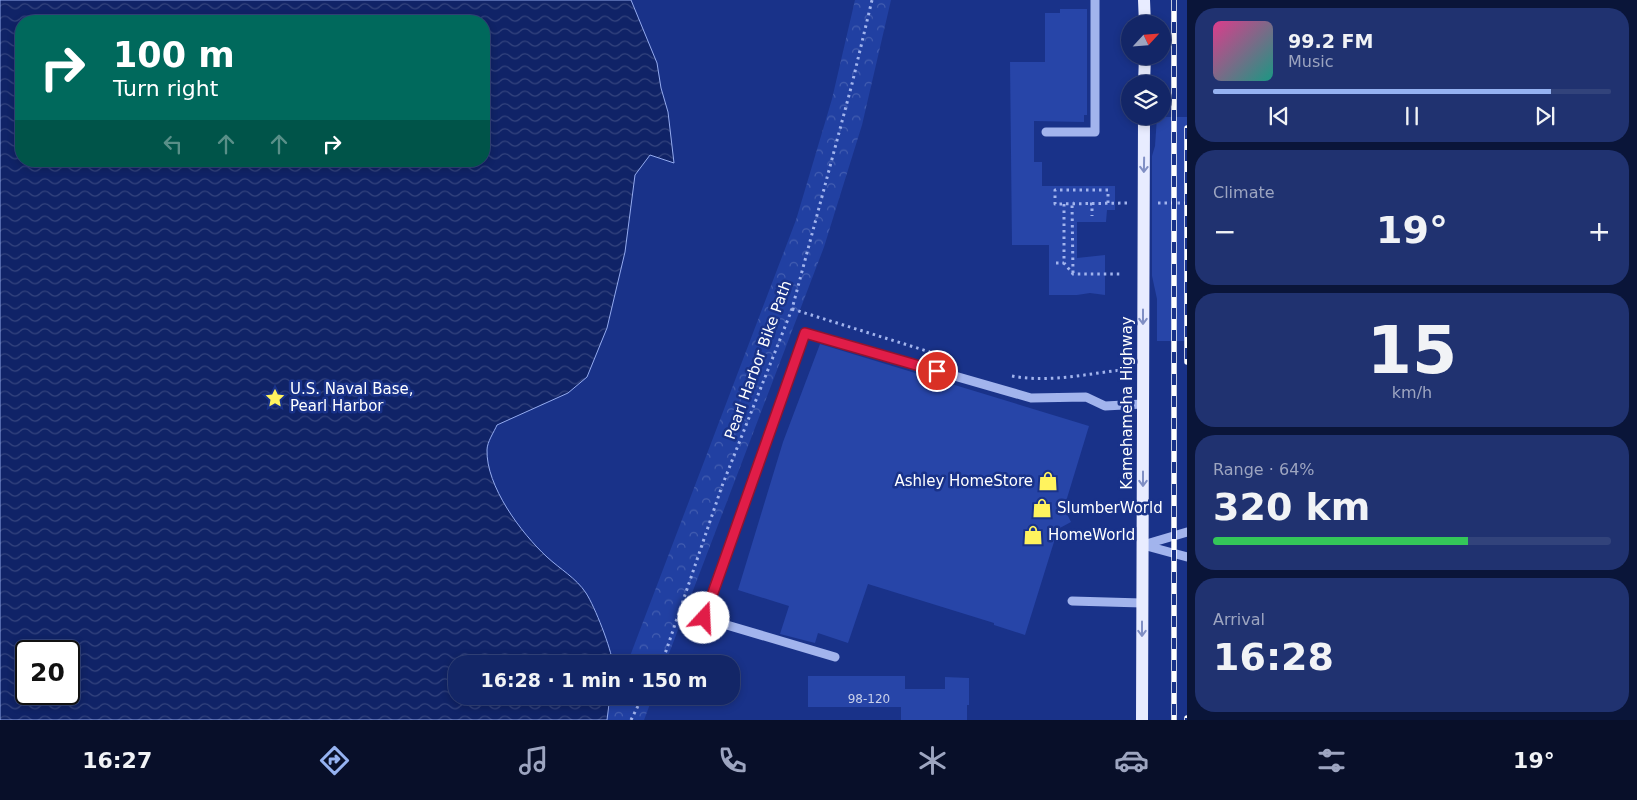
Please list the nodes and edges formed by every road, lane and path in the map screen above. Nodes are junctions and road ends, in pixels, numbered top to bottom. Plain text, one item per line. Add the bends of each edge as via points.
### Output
1 (872, 0) edge
2 (1095, 0) edge
3 (1144, 0) edge
4 (1145, 15) edge
5 (1144, 125) edge
6 (1046, 132) dead end
7 (1108, 203) junction
8 (1130, 203) dead end
9 (1138, 203) dead end
10 (1149, 203) dead end
11 (1187, 203) edge
12 (1064, 204) junction
13 (1092, 204) junction
14 (1092, 216) junction
15 (1056, 263) dead end
16 (1064, 263) junction
17 (1073, 274) junction
18 (1122, 274) dead end
19 (792, 309) junction
20 (934, 354) dead end
21 (1121, 370) dead end
22 (1007, 375) dead end
23 (1143, 404) junction
24 (1187, 532) edge
25 (1143, 545) junction
26 (1187, 558) edge
27 (1072, 601) dead end
28 (1142, 603) junction
29 (664, 655) edge
30 (834, 656) dead end
31 (638, 705) edge
32 (631, 720) edge
33 (1142, 720) edge

1 - 19 path, Pearl Harbor Bike Path
2 - 6 street via 1095,132
3 - 4 main road
5 -> 23 main road, Kamehameha Highway
7 - 9 path
7 - 12 path via 1108,190 1055,190 1056,204
7 - 14 path via 1092,203
8 - 13 path
10 - 11 path
12 - 13 path
12 - 16 path
13 - 14 path
14 - 17 path via 1092,204 1072,203
15 - 16 path
16 - 17 path
17 - 18 path
19 - 20 path
19 - 29 path, Pearl Harbor Bike Path via 722,486
21 - 22 path via 1052,378
23 -> 25 main road, Kamehameha Highway
23 - 30 street via 1106,406 1086,397 1031,398 805,333 704,618
24 - 25 street
25 - 26 street
25 - 28 main road, Kamehameha Highway
27 - 28 street
28 -> 33 main road, Kamehameha Highway
31 - 32 path

